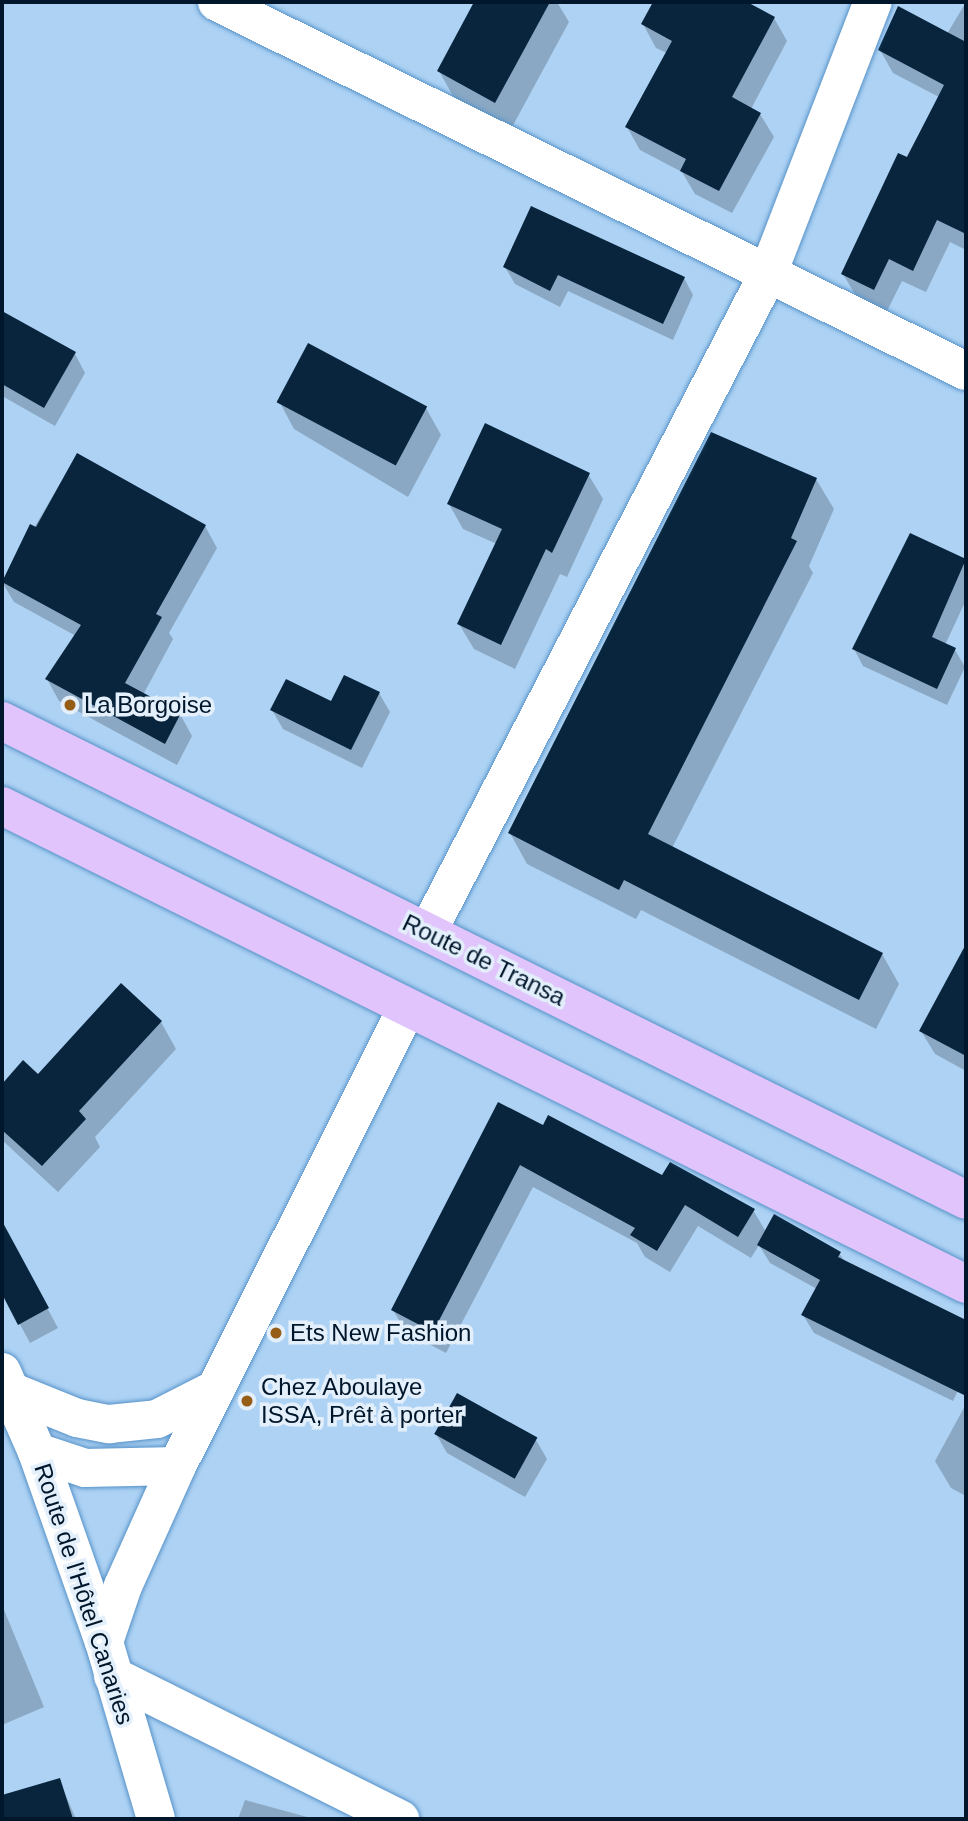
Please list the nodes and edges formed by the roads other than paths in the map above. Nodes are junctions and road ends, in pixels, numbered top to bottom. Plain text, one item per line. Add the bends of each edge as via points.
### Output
1 (217, 2) edge
2 (873, 2) edge
3 (767, 276) junction
4 (966, 371) edge
5 (2, 721) edge
6 (2, 806) edge
7 (428, 931) junction
8 (407, 1008) junction
9 (966, 1200) edge
10 (966, 1284) edge
11 (6, 1381) edge
12 (216, 1388) junction
13 (37, 1452) junction
14 (177, 1466) junction
15 (109, 1659) junction
16 (156, 1819) edge
17 (400, 1819) edge

1 - 3 street
2 - 3 street
3 - 4 street
3 - 7 street
5 - 7 main road, Route de Transa
6 - 8 main road
7 - 9 main road, Route de Transa
8 - 10 main road
8 - 12 street
11 - 12 street via 77,1418 109,1424 157,1419
11 - 13 street, Route de l'Hôtel Canaries
12 - 14 street
13 - 14 street via 85,1468
13 - 15 street, Route de l'Hôtel Canaries
14 - 15 street via 123,1586
15 - 16 street, Route de l'Hôtel Canaries
15 - 17 street

